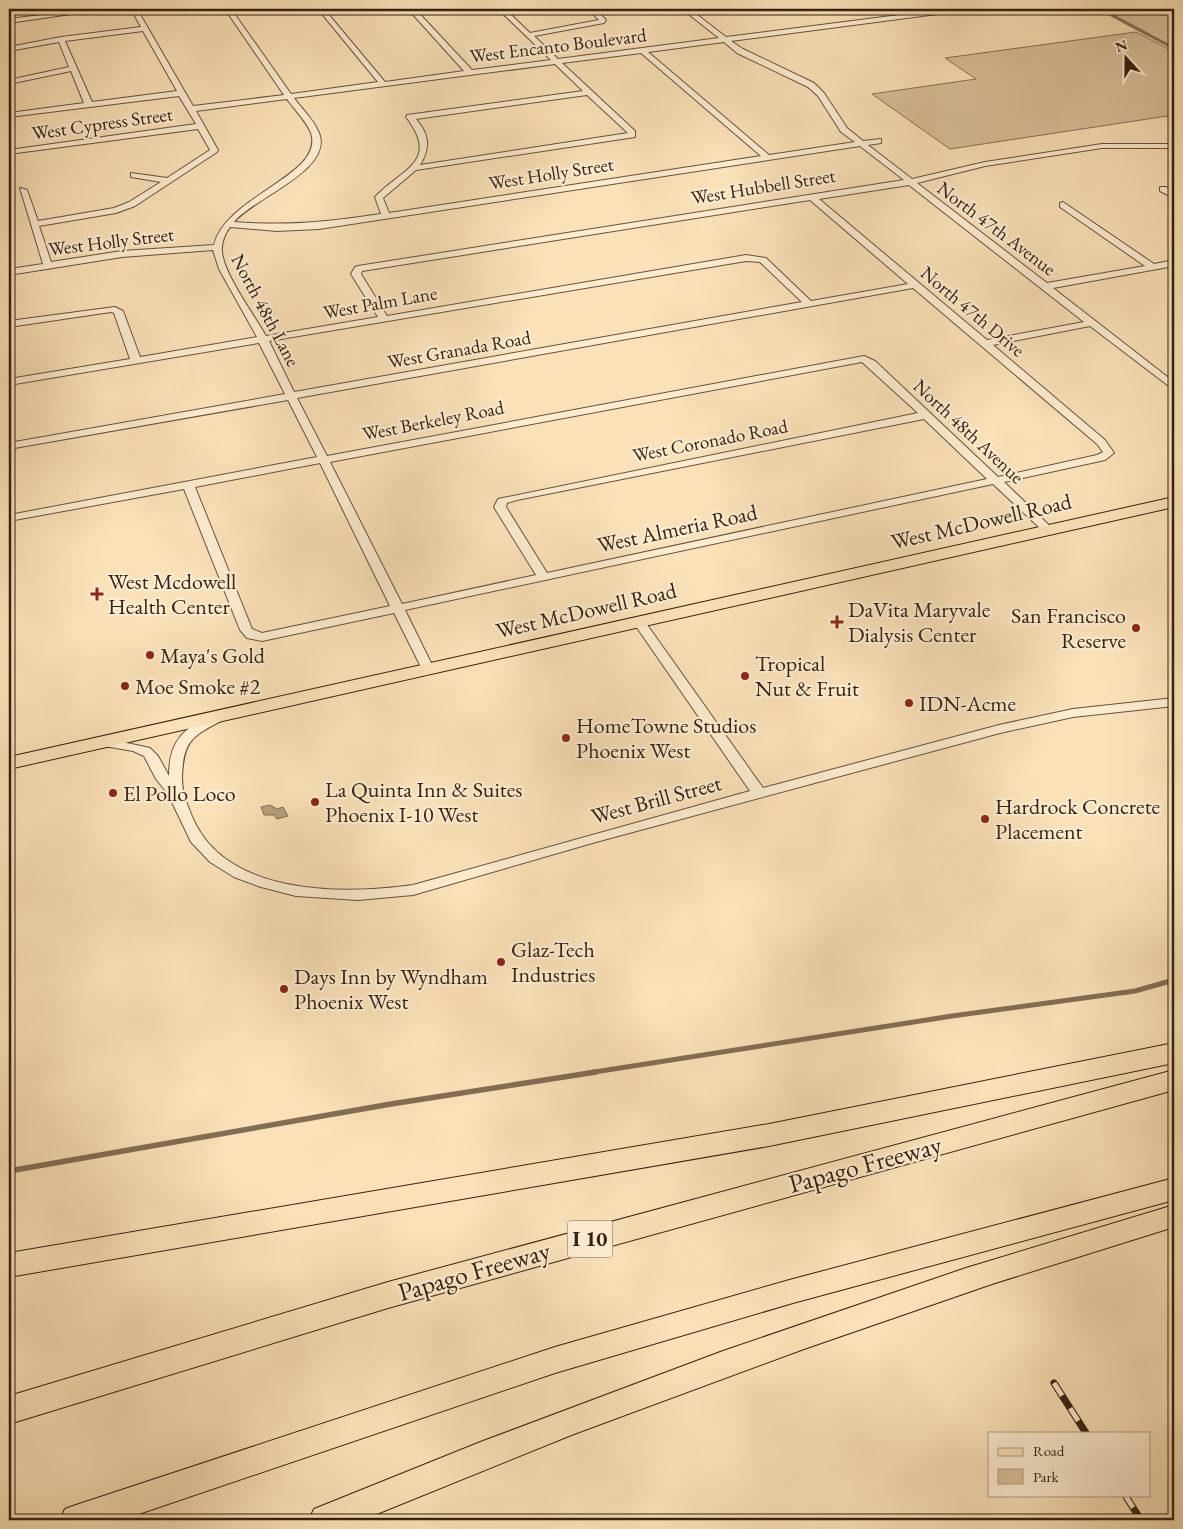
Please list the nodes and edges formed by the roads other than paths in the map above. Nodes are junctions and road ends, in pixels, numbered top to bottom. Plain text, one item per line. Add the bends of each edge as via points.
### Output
1 (102, 9) edge
2 (134, 9) edge
3 (228, 9) edge
4 (321, 9) edge
5 (411, 9) edge
6 (501, 9) edge
7 (591, 9) edge
8 (725, 9) edge
9 (960, 9) edge
10 (688, 11) edge
11 (9, 21) edge
12 (146, 29) junction
13 (528, 35) junction
14 (61, 39) junction
15 (726, 39) junction
16 (9, 49) edge
17 (642, 50) junction
18 (556, 62) junction
19 (73, 68) junction
20 (470, 72) junction
21 (9, 82) edge
22 (383, 84) junction
23 (811, 85) junction
24 (795, 87) dead end
25 (589, 92) junction
26 (182, 93) junction
27 (289, 96) junction
28 (90, 105) junction
29 (191, 109) junction
30 (9, 115) edge
31 (200, 126) junction
32 (530, 141) dead end
33 (878, 141) dead end
34 (861, 143) junction
35 (1174, 146) edge
36 (538, 150) junction
37 (9, 152) edge
38 (768, 158) junction
39 (414, 168) junction
40 (134, 175) dead end
41 (169, 181) junction
42 (910, 182) junction
43 (1163, 188) dead end
44 (23, 190) dead end
45 (1174, 196) edge
46 (811, 197) junction
47 (1063, 205) dead end
48 (386, 216) junction
49 (34, 224) junction
50 (228, 224) junction
51 (217, 247) junction
52 (1174, 263) edge
53 (48, 266) junction
54 (1153, 267) junction
55 (9, 272) edge
56 (916, 285) junction
57 (1047, 286) junction
58 (810, 305) junction
59 (384, 319) junction
60 (1092, 323) junction
61 (9, 324) edge
62 (262, 339) junction
63 (984, 344) junction
64 (864, 359) joint
65 (136, 360) junction
66 (9, 382) edge
67 (1174, 387) edge
68 (291, 396) junction
69 (926, 415) junction
70 (9, 446) edge
71 (1109, 453) joint
72 (322, 459) junction
73 (995, 480) junction
74 (188, 484) junction
75 (502, 502) joint
76 (1174, 502) edge
77 (9, 518) edge
78 (1048, 530) junction
79 (544, 578) junction
80 (398, 608) junction
81 (639, 622) junction
82 (428, 669) junction
83 (1174, 702) edge
84 (219, 716) junction
85 (104, 742) junction
86 (9, 763) edge
87 (759, 793) junction
88 (175, 794) junction
89 (1174, 1054) edge
90 (1174, 1080) edge
91 (1174, 1189) edge
92 (1174, 1216) edge
93 (9, 1266) edge
94 (9, 1410) edge
95 (76, 1520) edge
96 (324, 1520) edge

1 - 11 street
2 - 12 street
3 - 27 street, North 48th Lane
4 - 22 street
5 - 20 street
6 - 13 street
7 - 13 street via 604,21
8 - 10 street
9 - 15 street, West Encanto Boulevard
10 - 15 street, North 47th Avenue
12 - 14 street
12 - 26 street
13 - 18 street
14 - 16 street
14 - 19 street
15 - 17 street, West Encanto Boulevard
15 - 23 street, North 47th Avenue via 746,54
17 - 18 street, West Encanto Boulevard
17 - 38 street
18 - 20 street, West Encanto Boulevard
18 - 25 street
19 - 21 street
19 - 28 street
20 - 22 street, West Encanto Boulevard
22 - 27 street, West Encanto Boulevard
23 - 24 street
23 - 34 street, North 47th Avenue via 824,99 839,126
25 - 36 street via 632,135
25 - 39 street via 410,117 423,135 424,144
26 - 28 street
26 - 29 street
27 - 29 street, West Encanto Boulevard
27 - 50 street, North 48th Lane via 316,137 316,156
28 - 30 street
29 - 31 street
31 - 37 street, West Cypress Street
31 - 41 street via 214,150
32 - 36 street
33 - 34 street, West Holly Street
34 - 38 street, West Holly Street
34 - 42 street, North 47th Avenue
35 - 42 street, West Hubbell Street via 1102,146 985,164
36 - 39 street
38 - 48 street, West Holly Street
39 - 48 street via 379,197
40 - 41 street
41 - 49 street via 129,207
42 - 46 street, West Hubbell Street
42 - 57 street, North 47th Avenue
43 - 45 street
44 - 49 street
46 - 56 street, North 47th Drive
46 - 59 street, West Hubbell Street via 358,269 356,274
47 - 54 street
48 - 50 street, West Holly Street via 289,228
49 - 53 street
50 - 51 street, North 48th Lane via 218,238
51 - 53 street, West Holly Street via 122,254
51 - 62 street, North 48th Lane via 222,264
52 - 54 street
53 - 55 street, West Holly Street
54 - 57 street
56 - 58 street, West Granada Road
56 - 63 street, North 47th Drive
57 - 60 street, North 47th Avenue
58 - 59 street, West Palm Lane via 764,260 756,258
58 - 68 street, West Granada Road
59 - 62 street, West Palm Lane
60 - 63 street
60 - 67 street, North 47th Avenue
61 - 65 street via 112,308 118,311
62 - 65 street, West Palm Lane
62 - 68 street, North 48th Lane
63 - 71 street, North 47th Drive via 1101,442
64 - 69 street, North 48th Avenue
64 - 72 street, West Berkeley Road
65 - 66 street, West Palm Lane
68 - 70 street, West Granada Road
68 - 72 street, North 48th Lane
69 - 73 street, North 48th Avenue
69 - 75 street, West Coronado Road
71 - 73 street, West Almeria Road via 1102,458
72 - 74 street, West Berkeley Road
72 - 80 street, North 48th Lane
73 - 78 street, North 48th Avenue
73 - 79 street, West Almeria Road
74 - 77 street, West Berkeley Road
74 - 80 street, West Almeria Road via 246,630 252,636 262,637
75 - 79 street via 500,507
76 - 78 main road, West McDowell Road
78 - 81 main road, West McDowell Road
79 - 80 street, West Almeria Road
80 - 82 street, North 48th Lane
81 - 82 main road, West McDowell Road
81 - 87 street
82 - 84 main road, West McDowell Road
83 - 87 street, West Brill Street via 1064,715
84 - 85 main road, West McDowell Road
84 - 88 street via 192,730 178,745
85 - 86 main road, West McDowell Road
85 - 88 street via 147,752
87 - 88 street, West Brill Street via 413,890 355,896 314,893 258,881 232,870 213,858 197,840
89 - 93 highway via 778,1134
90 - 94 highway, Papago Freeway / I 10 via 388,1295
91 - 95 highway via 555,1360
92 - 96 highway via 967,1279 689,1376

